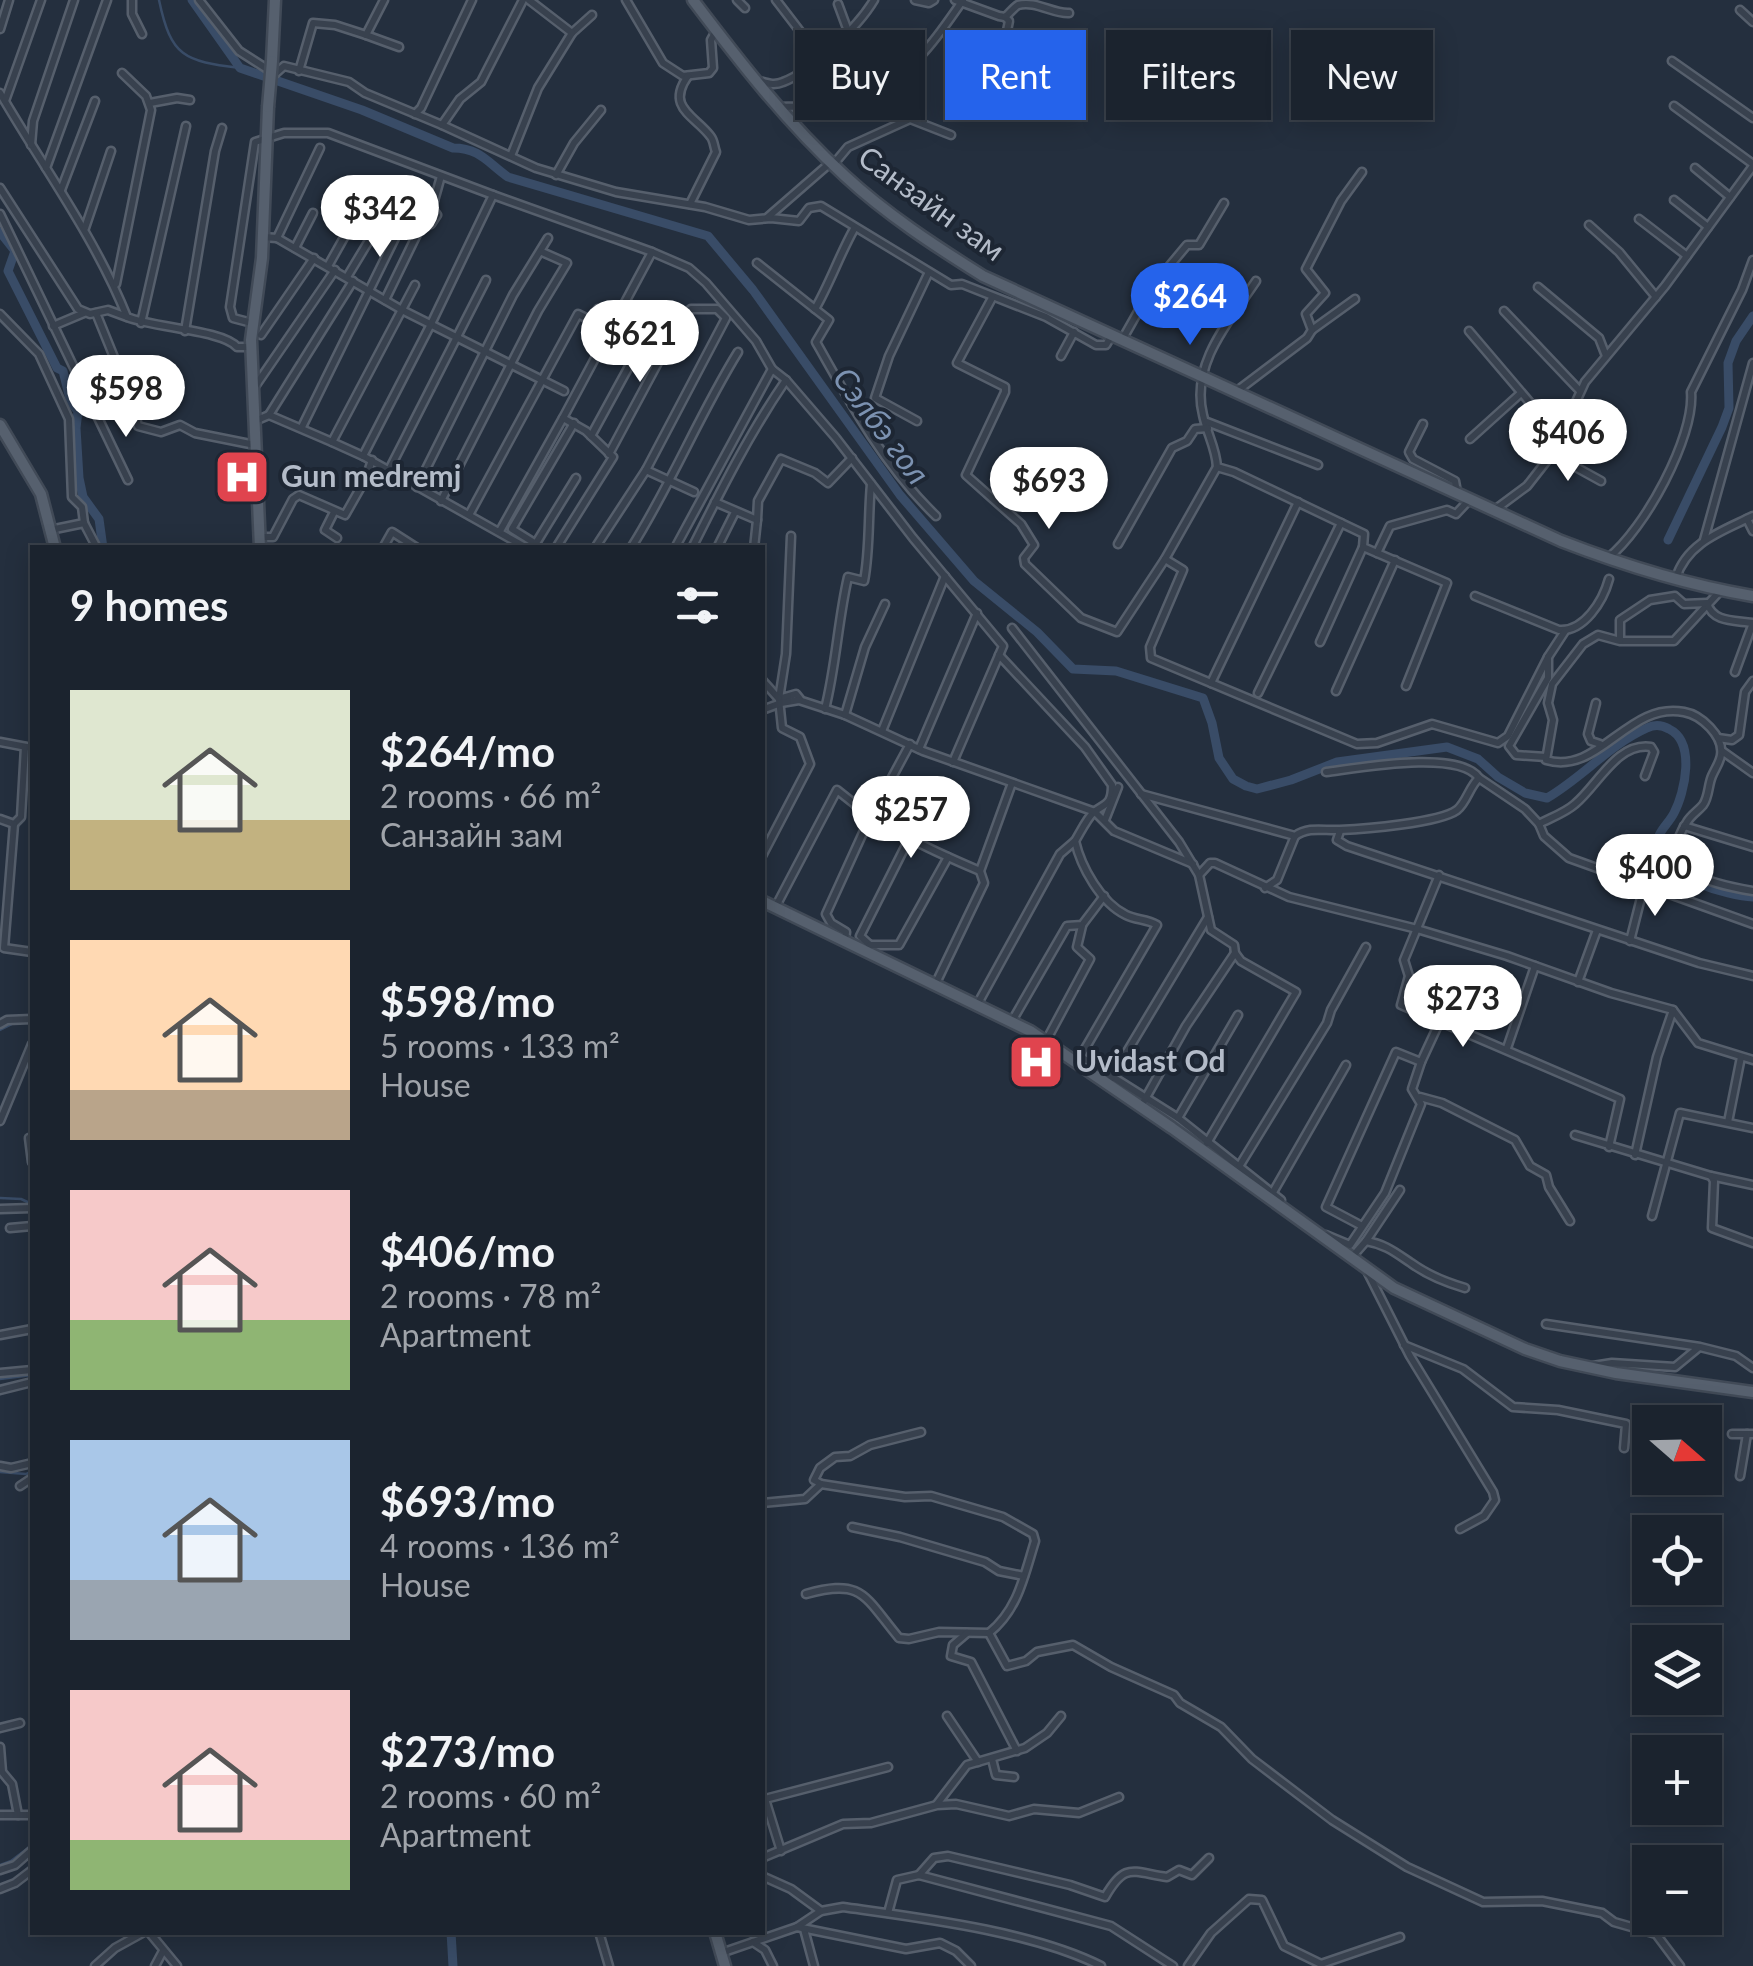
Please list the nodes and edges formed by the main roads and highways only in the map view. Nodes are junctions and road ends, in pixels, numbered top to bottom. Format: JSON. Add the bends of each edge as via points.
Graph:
{"nodes":[{"id":1,"x":275,"y":0,"type":"edge"},
{"id":2,"x":693,"y":0,"type":"edge"},
{"id":3,"x":0,"y":424,"type":"edge"},
{"id":4,"x":260,"y":542,"type":"edge"},
{"id":5,"x":53,"y":545,"type":"edge"},
{"id":6,"x":1753,"y":596,"type":"edge"},
{"id":7,"x":765,"y":903,"type":"edge"},
{"id":8,"x":1753,"y":1392,"type":"edge"},
{"id":9,"x":716,"y":1935,"type":"edge"},
{"id":10,"x":725,"y":1966,"type":"edge"}],
"edges":[{"from":1,"to":4,"type":"main road","bridge":true,"via":[[251,347]]},
{"from":2,"to":6,"type":"main road","name":"Санзайн зам","via":[[753,79],[832,164],[982,276],[1607,559]]},
{"from":3,"to":5,"type":"main road","via":[[41,494]]},
{"from":7,"to":8,"type":"main road","via":[[868,949],[1079,1060],[1394,1288],[1525,1349],[1587,1368]]},
{"from":9,"to":10,"type":"main road"}]}
